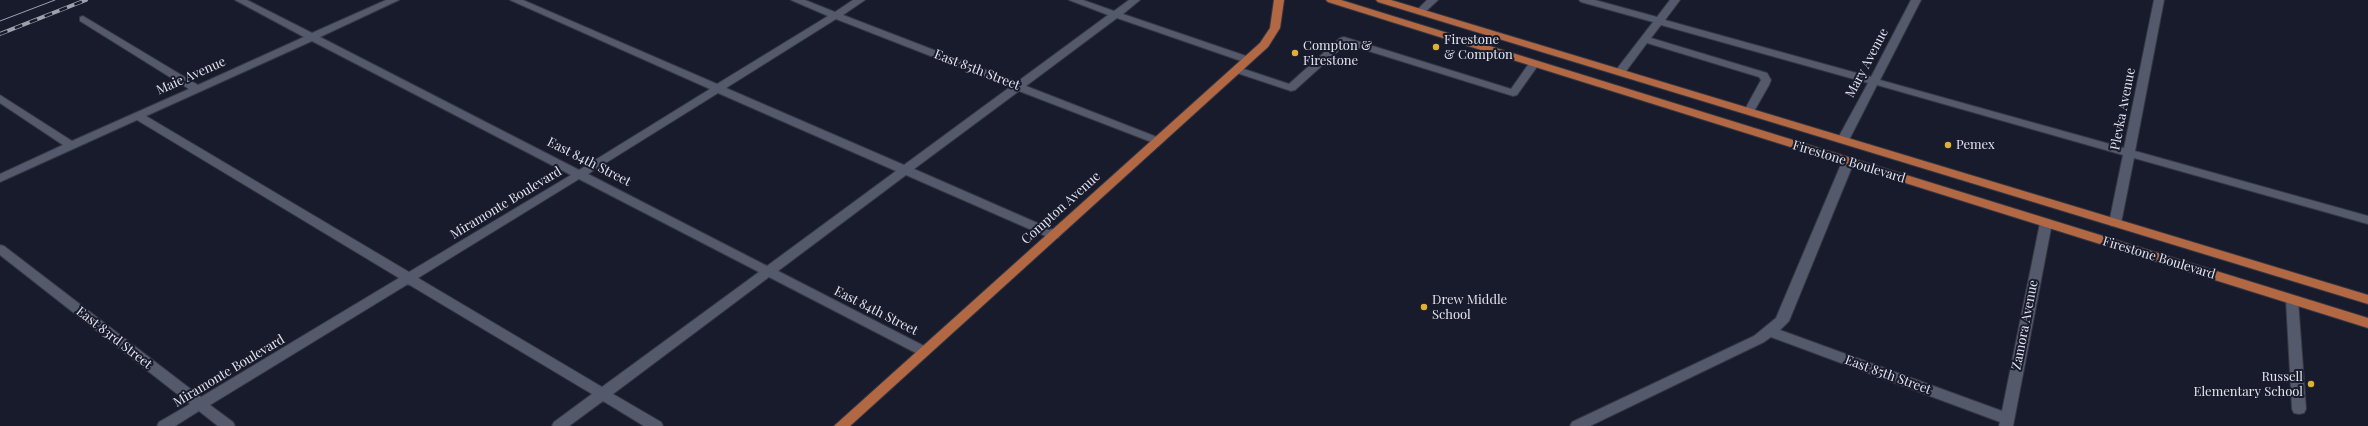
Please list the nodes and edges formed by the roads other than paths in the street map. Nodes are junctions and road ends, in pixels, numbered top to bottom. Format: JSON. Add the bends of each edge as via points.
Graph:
{"nodes":[{"id":1,"x":240,"y":0,"type":"edge"},
{"id":2,"x":394,"y":0,"type":"edge"},
{"id":3,"x":515,"y":0,"type":"edge"},
{"id":4,"x":796,"y":0,"type":"edge"},
{"id":5,"x":860,"y":0,"type":"edge"},
{"id":6,"x":1074,"y":0,"type":"edge"},
{"id":7,"x":1135,"y":0,"type":"edge"},
{"id":8,"x":1279,"y":0,"type":"edge"},
{"id":9,"x":1331,"y":0,"type":"edge"},
{"id":10,"x":1381,"y":0,"type":"edge"},
{"id":11,"x":1433,"y":0,"type":"edge"},
{"id":12,"x":1584,"y":0,"type":"edge"},
{"id":13,"x":1675,"y":0,"type":"edge"},
{"id":14,"x":1916,"y":0,"type":"edge"},
{"id":15,"x":2159,"y":0,"type":"edge"},
{"id":16,"x":1420,"y":12,"type":"junction"},
{"id":17,"x":1115,"y":14,"type":"junction"},
{"id":18,"x":835,"y":15,"type":"junction"},
{"id":19,"x":83,"y":19,"type":"dead end"},
{"id":20,"x":1659,"y":21,"type":"junction"},
{"id":21,"x":314,"y":36,"type":"junction"},
{"id":22,"x":1645,"y":39,"type":"junction"},
{"id":23,"x":1248,"y":60,"type":"junction"},
{"id":24,"x":1534,"y":64,"type":"junction"},
{"id":25,"x":1238,"y":70,"type":"junction"},
{"id":26,"x":1620,"y":72,"type":"junction"},
{"id":27,"x":1873,"y":82,"type":"junction"},
{"id":28,"x":1018,"y":86,"type":"junction"},
{"id":29,"x":719,"y":88,"type":"junction"},
{"id":30,"x":197,"y":89,"type":"junction"},
{"id":31,"x":0,"y":98,"type":"edge"},
{"id":32,"x":1749,"y":111,"type":"junction"},
{"id":33,"x":138,"y":116,"type":"junction"},
{"id":34,"x":1843,"y":140,"type":"junction"},
{"id":35,"x":1158,"y":141,"type":"junction"},
{"id":36,"x":71,"y":146,"type":"junction"},
{"id":37,"x":2128,"y":153,"type":"junction"},
{"id":38,"x":1848,"y":162,"type":"junction"},
{"id":39,"x":906,"y":170,"type":"junction"},
{"id":40,"x":580,"y":174,"type":"junction"},
{"id":41,"x":0,"y":178,"type":"edge"},
{"id":42,"x":2368,"y":220,"type":"edge"},
{"id":43,"x":2046,"y":223,"type":"junction"},
{"id":44,"x":2115,"y":223,"type":"junction"},
{"id":45,"x":1054,"y":235,"type":"junction"},
{"id":46,"x":0,"y":249,"type":"edge"},
{"id":47,"x":769,"y":271,"type":"junction"},
{"id":48,"x":407,"y":279,"type":"junction"},
{"id":49,"x":2292,"y":300,"type":"junction"},
{"id":50,"x":2368,"y":300,"type":"edge"},
{"id":51,"x":2368,"y":323,"type":"edge"},
{"id":52,"x":1769,"y":331,"type":"junction"},
{"id":53,"x":923,"y":351,"type":"junction"},
{"id":54,"x":602,"y":394,"type":"junction"},
{"id":55,"x":200,"y":404,"type":"junction"},
{"id":56,"x":2299,"y":409,"type":"dead end"},
{"id":57,"x":2006,"y":423,"type":"edge"},
{"id":58,"x":164,"y":426,"type":"edge"},
{"id":59,"x":228,"y":426,"type":"edge"},
{"id":60,"x":559,"y":426,"type":"edge"},
{"id":61,"x":656,"y":426,"type":"edge"},
{"id":62,"x":841,"y":426,"type":"edge"},
{"id":63,"x":1577,"y":426,"type":"edge"}],
"edges":[{"from":1,"to":21,"type":"street","name":"East 84th Street"},
{"from":2,"to":21,"type":"street","name":"Maie Avenue"},
{"from":3,"to":29,"type":"street"},
{"from":4,"to":18,"type":"street","name":"East 85th Street"},
{"from":5,"to":18,"type":"street","name":"Miramonte Boulevard"},
{"from":6,"to":17,"type":"street"},
{"from":7,"to":17,"type":"street"},
{"from":8,"to":23,"type":"main road","name":"Compton Avenue","via":[[1275,28],[1264,45]]},
{"from":9,"to":24,"type":"main road","name":"Firestone Boulevard"},
{"from":10,"to":16,"type":"main road","name":"Firestone Boulevard"},
{"from":11,"to":16,"type":"street"},
{"from":12,"to":20,"type":"street"},
{"from":13,"to":20,"type":"street"},
{"from":14,"to":27,"type":"street","name":"Mary Avenue"},
{"from":15,"to":37,"type":"street","name":"Plevka Avenue"},
{"from":16,"to":26,"type":"main road","name":"Firestone Boulevard"},
{"from":17,"to":23,"type":"street"},
{"from":17,"to":28,"type":"street"},
{"from":18,"to":28,"type":"street","name":"East 85th Street"},
{"from":18,"to":29,"type":"street","name":"Miramonte Boulevard"},
{"from":19,"to":30,"type":"street"},
{"from":20,"to":22,"type":"street"},
{"from":20,"to":27,"type":"street"},
{"from":21,"to":30,"type":"street","name":"Maie Avenue"},
{"from":21,"to":40,"type":"street","name":"East 84th Street"},
{"from":22,"to":26,"type":"street"},
{"from":22,"to":32,"type":"street","via":[[1763,75],[1766,80]]},
{"from":23,"to":25,"type":"main road","name":"Compton Avenue"},
{"from":24,"to":25,"type":"street","via":[[1513,93],[1344,40],[1291,88]]},
{"from":24,"to":38,"type":"main road","name":"Firestone Boulevard"},
{"from":25,"to":35,"type":"main road","name":"Compton Avenue"},
{"from":26,"to":32,"type":"main road","name":"Firestone Boulevard"},
{"from":27,"to":34,"type":"street","name":"Mary Avenue"},
{"from":27,"to":37,"type":"street"},
{"from":28,"to":35,"type":"street","name":"East 85th Street"},
{"from":28,"to":39,"type":"street"},
{"from":29,"to":39,"type":"street"},
{"from":29,"to":40,"type":"street","name":"Miramonte Boulevard"},
{"from":30,"to":33,"type":"street","name":"Maie Avenue"},
{"from":31,"to":36,"type":"street"},
{"from":32,"to":34,"type":"main road","name":"Firestone Boulevard"},
{"from":33,"to":36,"type":"street","name":"Maie Avenue"},
{"from":33,"to":48,"type":"street"},
{"from":34,"to":44,"type":"main road","name":"Firestone Boulevard"},
{"from":35,"to":45,"type":"main road","name":"Compton Avenue"},
{"from":36,"to":41,"type":"street","name":"Maie Avenue"},
{"from":37,"to":42,"type":"street"},
{"from":37,"to":44,"type":"street","name":"Plevka Avenue"},
{"from":38,"to":43,"type":"main road","name":"Firestone Boulevard"},
{"from":38,"to":52,"type":"street","via":[[1782,321]]},
{"from":39,"to":45,"type":"street"},
{"from":39,"to":47,"type":"street"},
{"from":40,"to":47,"type":"street","name":"East 84th Street"},
{"from":40,"to":48,"type":"street","name":"Miramonte Boulevard"},
{"from":43,"to":49,"type":"main road","name":"Firestone Boulevard"},
{"from":43,"to":57,"type":"street","name":"Zamora Avenue"},
{"from":44,"to":50,"type":"main road","name":"Firestone Boulevard"},
{"from":45,"to":53,"type":"main road","name":"Compton Avenue"},
{"from":46,"to":55,"type":"street","name":"East 83rd Street"},
{"from":47,"to":53,"type":"street","name":"East 84th Street"},
{"from":47,"to":54,"type":"street"},
{"from":48,"to":54,"type":"street"},
{"from":48,"to":55,"type":"street","name":"Miramonte Boulevard"},
{"from":49,"to":51,"type":"main road","name":"Firestone Boulevard"},
{"from":49,"to":56,"type":"street"},
{"from":52,"to":57,"type":"street","name":"East 85th Street"},
{"from":52,"to":63,"type":"street","via":[[1759,339]]},
{"from":53,"to":62,"type":"main road","name":"Compton Avenue"},
{"from":54,"to":60,"type":"street"},
{"from":54,"to":61,"type":"street"},
{"from":55,"to":58,"type":"street","name":"Miramonte Boulevard"},
{"from":55,"to":59,"type":"street","name":"East 83rd Street"}]}
